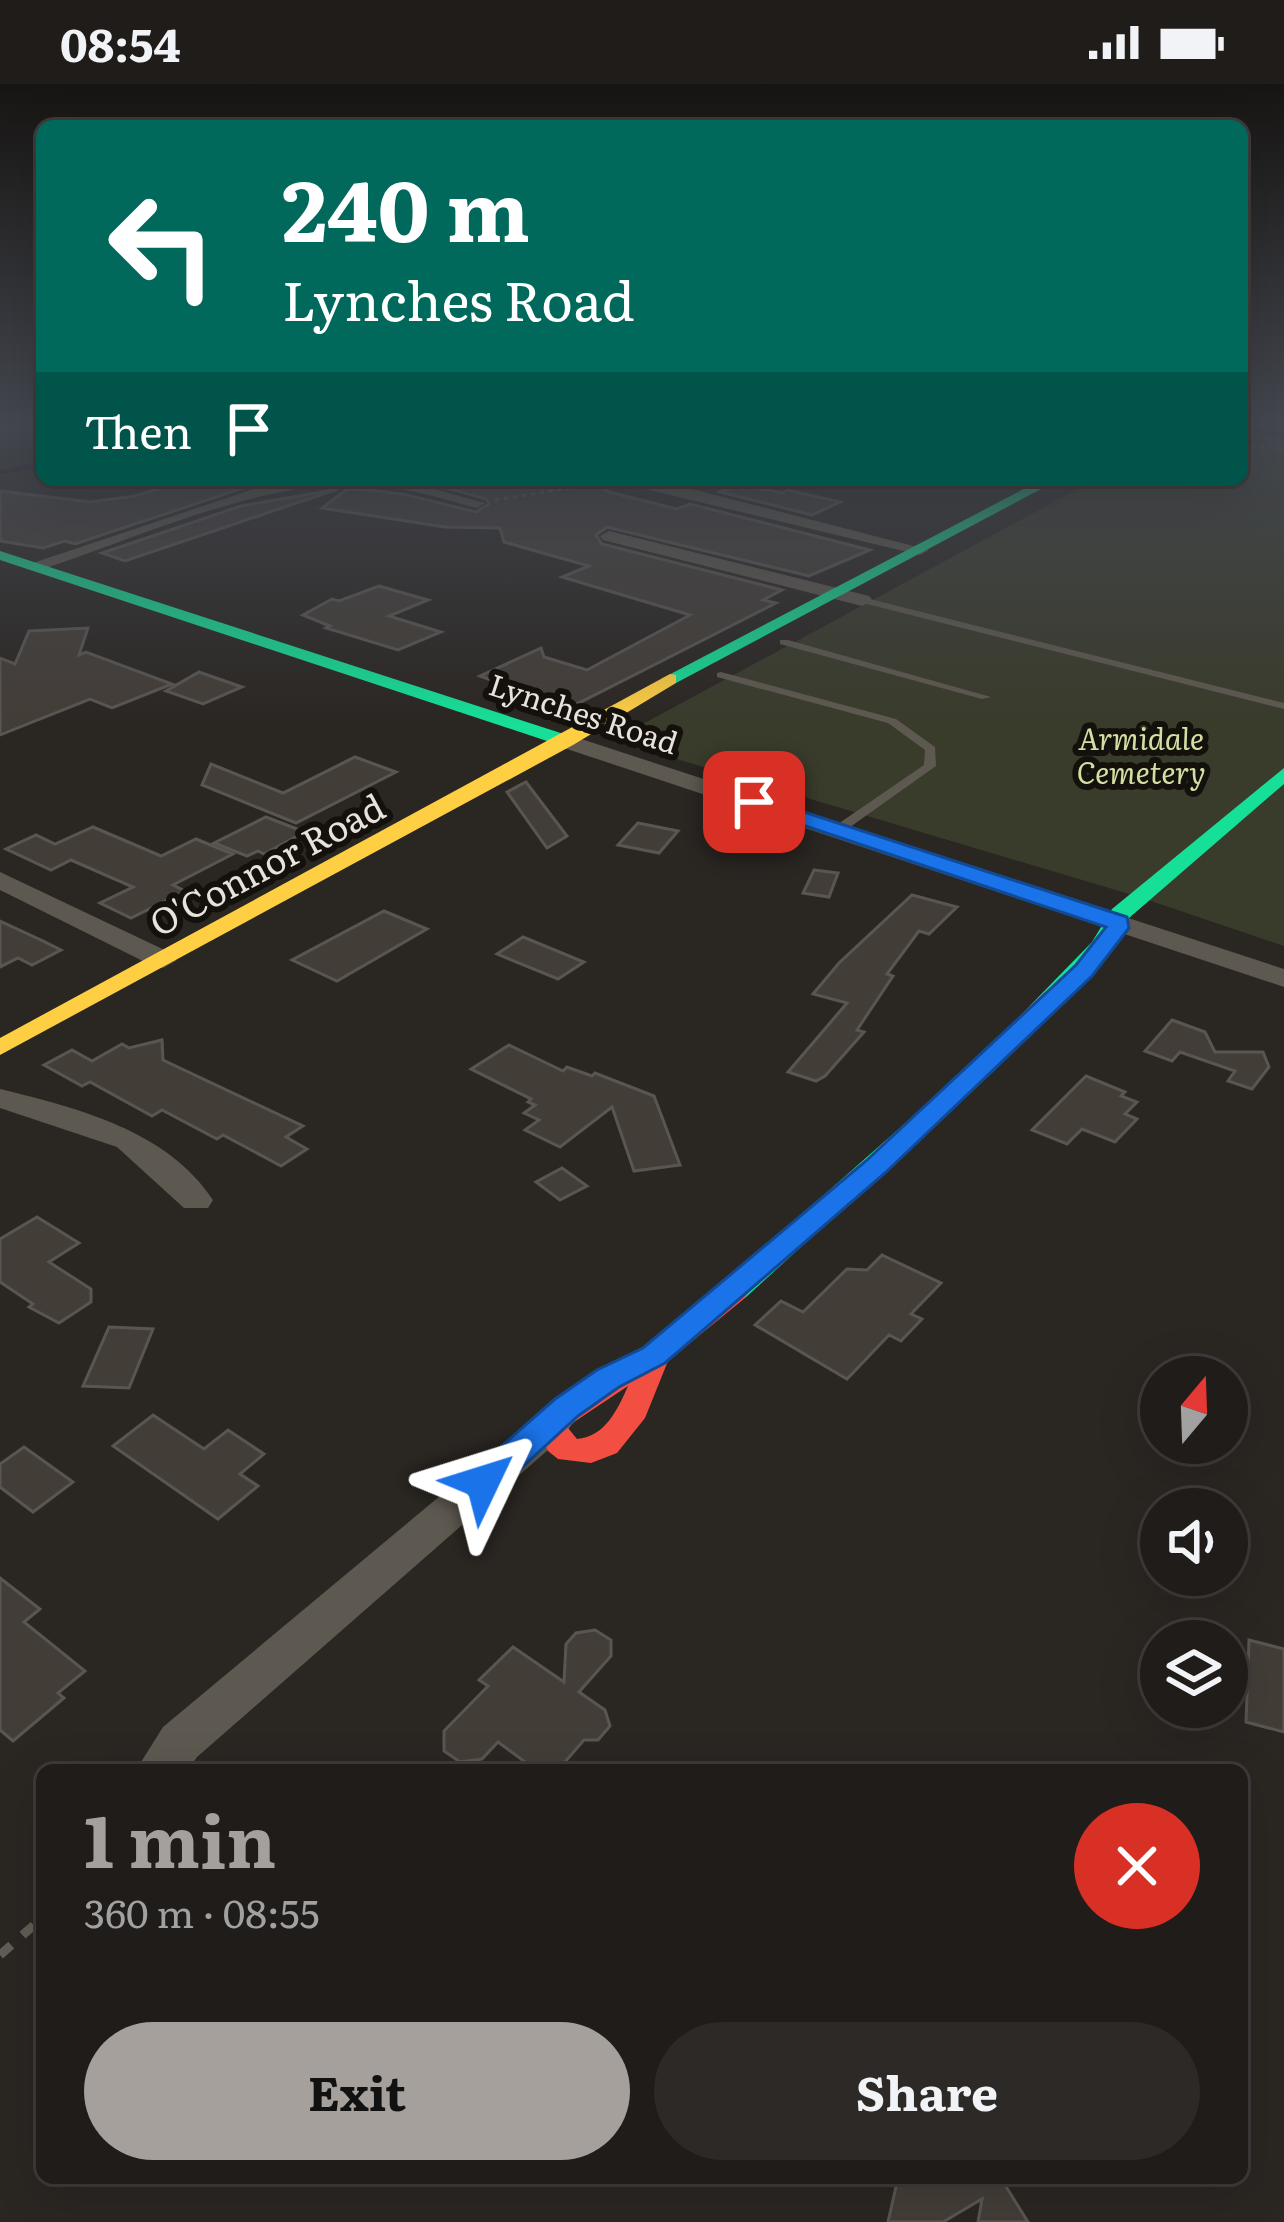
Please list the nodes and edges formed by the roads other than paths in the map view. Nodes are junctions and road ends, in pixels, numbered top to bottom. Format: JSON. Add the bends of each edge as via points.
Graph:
{"nodes":[{"id":1,"x":156,"y":526,"type":"edge"},
{"id":2,"x":821,"y":526,"type":"edge"},
{"id":3,"x":965,"y":526,"type":"edge"},
{"id":4,"x":991,"y":526,"type":"edge"},
{"id":5,"x":609,"y":536,"type":"dead end"},
{"id":6,"x":920,"y":550,"type":"junction"},
{"id":7,"x":0,"y":555,"type":"edge"},
{"id":8,"x":33,"y":566,"type":"junction"},
{"id":9,"x":850,"y":597,"type":"junction"},
{"id":10,"x":784,"y":642,"type":"junction"},
{"id":11,"x":722,"y":675,"type":"junction"},
{"id":12,"x":986,"y":697,"type":"dead end"},
{"id":13,"x":1284,"y":706,"type":"edge"},
{"id":14,"x":566,"y":741,"type":"junction"},
{"id":15,"x":1284,"y":774,"type":"edge"},
{"id":16,"x":839,"y":830,"type":"junction"},
{"id":17,"x":0,"y":880,"type":"edge"},
{"id":18,"x":1119,"y":921,"type":"junction"},
{"id":19,"x":163,"y":960,"type":"junction"},
{"id":20,"x":1284,"y":978,"type":"edge"},
{"id":21,"x":0,"y":1048,"type":"edge"},
{"id":22,"x":0,"y":1098,"type":"edge"},
{"id":23,"x":196,"y":1201,"type":"dead end"},
{"id":24,"x":654,"y":1355,"type":"junction"},
{"id":25,"x":550,"y":1425,"type":"junction"},
{"id":26,"x":164,"y":1764,"type":"edge"}],
"edges":[{"from":1,"to":8,"type":"street"},
{"from":2,"to":6,"type":"street"},
{"from":3,"to":6,"type":"street","name":"O'Connor Road"},
{"from":4,"to":9,"type":"street","name":"O'Connor Road"},
{"from":5,"to":9,"type":"street"},
{"from":6,"to":9,"type":"street","name":"O'Connor Road"},
{"from":7,"to":8,"type":"street","name":"Lynches Road"},
{"from":8,"to":14,"type":"street","name":"Lynches Road"},
{"from":9,"to":10,"type":"street","name":"O'Connor Road"},
{"from":9,"to":13,"type":"lane"},
{"from":9,"to":14,"type":"street","name":"O'Connor Road","via":[[615,708]]},
{"from":10,"to":11,"type":"street","name":"O'Connor Road"},
{"from":10,"to":12,"type":"lane"},
{"from":11,"to":14,"type":"street","name":"O'Connor Road"},
{"from":11,"to":16,"type":"lane","via":[[892,721],[931,748],[930,766]]},
{"from":14,"to":16,"type":"street","name":"Lynches Road"},
{"from":14,"to":19,"type":"street","name":"O'Connor Road"},
{"from":15,"to":18,"type":"street"},
{"from":16,"to":18,"type":"street","name":"Lynches Road"},
{"from":17,"to":19,"type":"street"},
{"from":18,"to":20,"type":"street","name":"Lynches Road"},
{"from":18,"to":24,"type":"street","via":[[1084,970],[893,1151]]},
{"from":19,"to":21,"type":"street","name":"O'Connor Road"},
{"from":22,"to":23,"type":"street","via":[[129,1140]]},
{"from":24,"to":25,"type":"street","via":[[608,1378]]},
{"from":24,"to":25,"type":"street","via":[[646,1387],[599,1449],[567,1450]]},
{"from":25,"to":26,"type":"street","via":[[180,1742]]}]}
